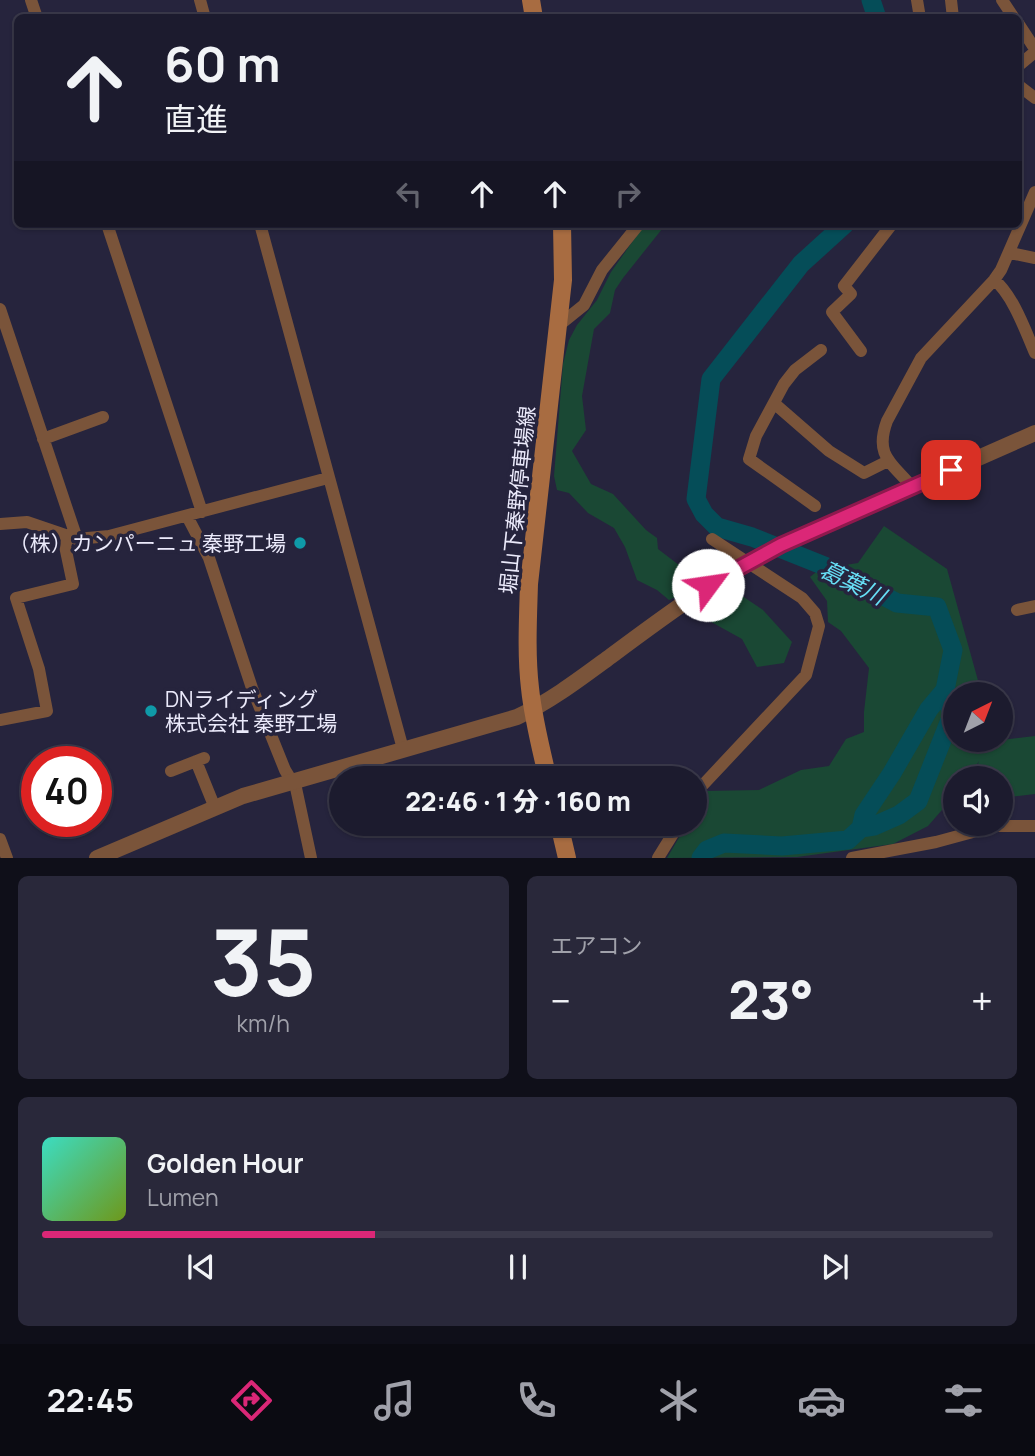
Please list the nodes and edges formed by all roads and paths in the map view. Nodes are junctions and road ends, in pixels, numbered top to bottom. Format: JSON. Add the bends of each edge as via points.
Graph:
{"nodes":[{"id":1,"x":1022,"y":30,"type":"edge"},
{"id":2,"x":1035,"y":51,"type":"edge"},
{"id":3,"x":1035,"y":191,"type":"edge"},
{"id":4,"x":1022,"y":213,"type":"edge"},
{"id":5,"x":108,"y":228,"type":"edge"},
{"id":6,"x":261,"y":228,"type":"edge"},
{"id":7,"x":562,"y":228,"type":"edge"},
{"id":8,"x":636,"y":228,"type":"edge"},
{"id":9,"x":889,"y":228,"type":"edge"},
{"id":10,"x":1017,"y":228,"type":"edge"},
{"id":11,"x":1010,"y":253,"type":"junction"},
{"id":12,"x":1035,"y":258,"type":"edge"},
{"id":13,"x":994,"y":280,"type":"junction"},
{"id":14,"x":0,"y":309,"type":"edge"},
{"id":15,"x":558,"y":326,"type":"junction"},
{"id":16,"x":821,"y":350,"type":"dead end"},
{"id":17,"x":861,"y":351,"type":"dead end"},
{"id":18,"x":1035,"y":353,"type":"edge"},
{"id":19,"x":775,"y":404,"type":"junction"},
{"id":20,"x":103,"y":417,"type":"dead end"},
{"id":21,"x":1035,"y":433,"type":"edge"},
{"id":22,"x":43,"y":439,"type":"junction"},
{"id":23,"x":888,"y":461,"type":"junction"},
{"id":24,"x":328,"y":478,"type":"junction"},
{"id":25,"x":912,"y":487,"type":"junction"},
{"id":26,"x":815,"y":506,"type":"dead end"},
{"id":27,"x":202,"y":512,"type":"junction"},
{"id":28,"x":187,"y":516,"type":"junction"},
{"id":29,"x":0,"y":524,"type":"edge"},
{"id":30,"x":73,"y":538,"type":"junction"},
{"id":31,"x":712,"y":539,"type":"dead end"},
{"id":32,"x":1035,"y":606,"type":"edge"},
{"id":33,"x":1017,"y":610,"type":"dead end"},
{"id":34,"x":534,"y":709,"type":"junction"},
{"id":35,"x":0,"y":720,"type":"edge"},
{"id":36,"x":403,"y":748,"type":"junction"},
{"id":37,"x":545,"y":766,"type":"edge"},
{"id":38,"x":171,"y":771,"type":"dead end"},
{"id":39,"x":290,"y":781,"type":"junction"},
{"id":40,"x":707,"y":782,"type":"edge"},
{"id":41,"x":215,"y":808,"type":"junction"},
{"id":42,"x":1035,"y":826,"type":"edge"},
{"id":43,"x":562,"y":836,"type":"edge"},
{"id":44,"x":672,"y":836,"type":"edge"},
{"id":45,"x":0,"y":839,"type":"edge"},
{"id":46,"x":7,"y":858,"type":"edge"},
{"id":47,"x":97,"y":858,"type":"edge"},
{"id":48,"x":312,"y":858,"type":"edge"},
{"id":49,"x":567,"y":858,"type":"edge"},
{"id":50,"x":658,"y":858,"type":"edge"},
{"id":51,"x":852,"y":858,"type":"edge"}],
"edges":[{"from":1,"to":2,"type":"street"},
{"from":3,"to":4,"type":"street"},
{"from":5,"to":27,"type":"street"},
{"from":6,"to":24,"type":"street"},
{"from":7,"to":15,"type":"main road","name":"堀山下秦野停車場線"},
{"from":8,"to":15,"type":"street","via":[[602,270],[584,304]]},
{"from":9,"to":17,"type":"street","via":[[844,286],[851,294],[832,312]]},
{"from":10,"to":11,"type":"street"},
{"from":11,"to":12,"type":"street"},
{"from":11,"to":13,"type":"street"},
{"from":13,"to":18,"type":"street"},
{"from":13,"to":23,"type":"street","via":[[921,358],[904,387],[883,431]]},
{"from":14,"to":22,"type":"street"},
{"from":15,"to":34,"type":"main road","name":"堀山下秦野停車場線","via":[[529,584],[527,623]]},
{"from":16,"to":19,"type":"street","via":[[795,370]]},
{"from":19,"to":23,"type":"street","via":[[829,451],[864,473]]},
{"from":19,"to":26,"type":"street","via":[[756,436],[749,459]]},
{"from":20,"to":22,"type":"street"},
{"from":21,"to":25,"type":"street"},
{"from":22,"to":30,"type":"street"},
{"from":23,"to":25,"type":"street"},
{"from":24,"to":27,"type":"street"},
{"from":24,"to":36,"type":"street"},
{"from":25,"to":34,"type":"street","via":[[799,537],[708,585]]},
{"from":27,"to":28,"type":"street"},
{"from":28,"to":30,"type":"street","via":[[109,536]]},
{"from":28,"to":39,"type":"street","via":[[209,558],[252,688]]},
{"from":29,"to":30,"type":"street","via":[[27,522]]},
{"from":30,"to":35,"type":"street","via":[[65,546],[73,584],[16,598],[39,668],[47,711]]},
{"from":31,"to":40,"type":"street","via":[[802,598],[816,612],[819,626],[806,675]]},
{"from":32,"to":33,"type":"street"},
{"from":34,"to":36,"type":"street"},
{"from":34,"to":37,"type":"main road","name":"堀山下秦野停車場線"},
{"from":36,"to":39,"type":"street"},
{"from":38,"to":41,"type":"street","via":[[200,760]]},
{"from":39,"to":41,"type":"street"},
{"from":39,"to":48,"type":"street"},
{"from":41,"to":47,"type":"street"},
{"from":42,"to":51,"type":"street","via":[[995,825]]},
{"from":43,"to":49,"type":"main road"},
{"from":44,"to":50,"type":"street"},
{"from":45,"to":46,"type":"street"}]}
